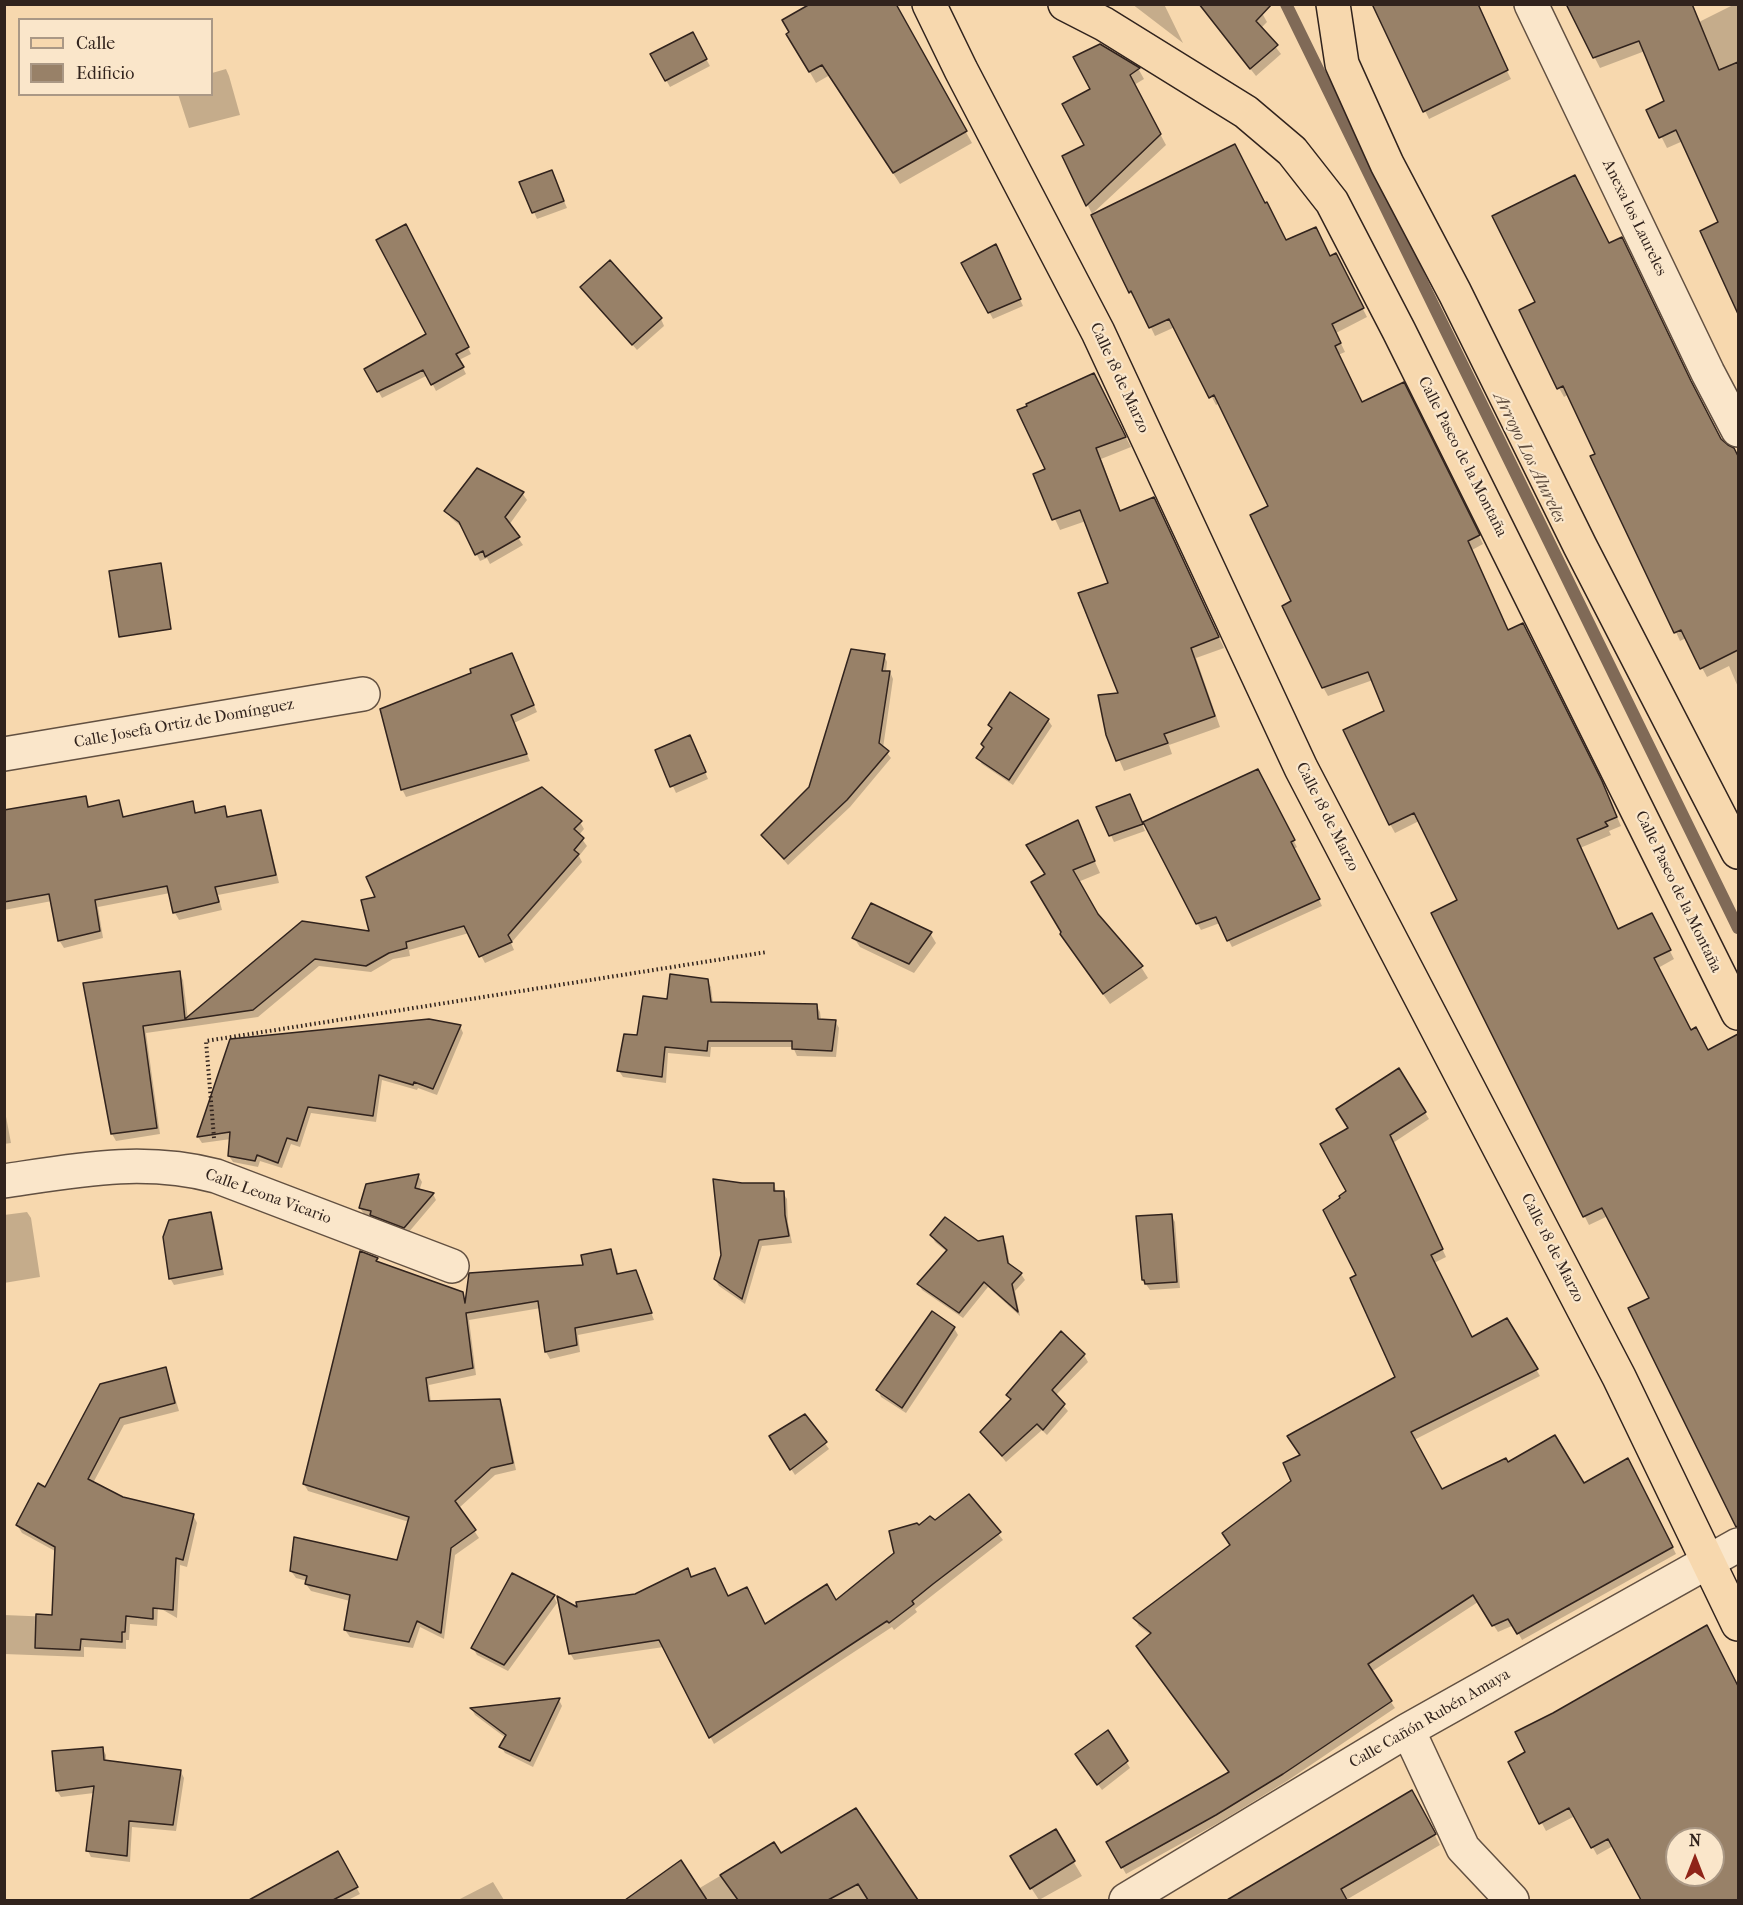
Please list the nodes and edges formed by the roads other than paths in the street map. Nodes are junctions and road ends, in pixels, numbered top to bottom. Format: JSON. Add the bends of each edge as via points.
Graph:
{"nodes":[{"id":1,"x":929,"y":4,"type":"edge"},
{"id":2,"x":1065,"y":4,"type":"edge"},
{"id":3,"x":1333,"y":4,"type":"edge"},
{"id":4,"x":1531,"y":4,"type":"edge"},
{"id":5,"x":1738,"y":430,"type":"edge"},
{"id":6,"x":363,"y":694,"type":"dead end"},
{"id":7,"x":4,"y":754,"type":"edge"},
{"id":8,"x":1738,"y":852,"type":"edge"},
{"id":9,"x":1738,"y":1013,"type":"edge"},
{"id":10,"x":4,"y":1181,"type":"edge"},
{"id":11,"x":452,"y":1266,"type":"dead end"},
{"id":12,"x":1738,"y":1545,"type":"edge"},
{"id":13,"x":1708,"y":1561,"type":"junction"},
{"id":14,"x":1738,"y":1624,"type":"edge"},
{"id":15,"x":1408,"y":1730,"type":"junction"},
{"id":16,"x":1126,"y":1900,"type":"edge"},
{"id":17,"x":1512,"y":1900,"type":"edge"}],
"edges":[{"from":1,"to":13,"type":"main road","name":"Calle 18 de Marzo","via":[[1098,332],[1301,768],[1619,1377]]},
{"from":2,"to":9,"type":"main road","name":"Calle Paseo de la Montaña","via":[[1246,112],[1292,151],[1332,202]]},
{"from":3,"to":8,"type":"main road","via":[[1342,64],[1387,164]]},
{"from":4,"to":5,"type":"street","name":"Anexa los Laureles"},
{"from":6,"to":7,"type":"street","name":"Calle Josefa Ortiz de Domínguez"},
{"from":10,"to":11,"type":"street","name":"Calle Leona Vicario","via":[[102,1167],[192,1170]]},
{"from":12,"to":13,"type":"street","name":"Calle Cañón Rubén Amaya"},
{"from":13,"to":14,"type":"main road","name":"Calle 18 de Marzo"},
{"from":13,"to":15,"type":"street","name":"Calle Cañón Rubén Amaya"},
{"from":15,"to":16,"type":"street","name":"Calle Cañón Rubén Amaya"},
{"from":15,"to":17,"type":"street","via":[[1463,1848]]}]}
